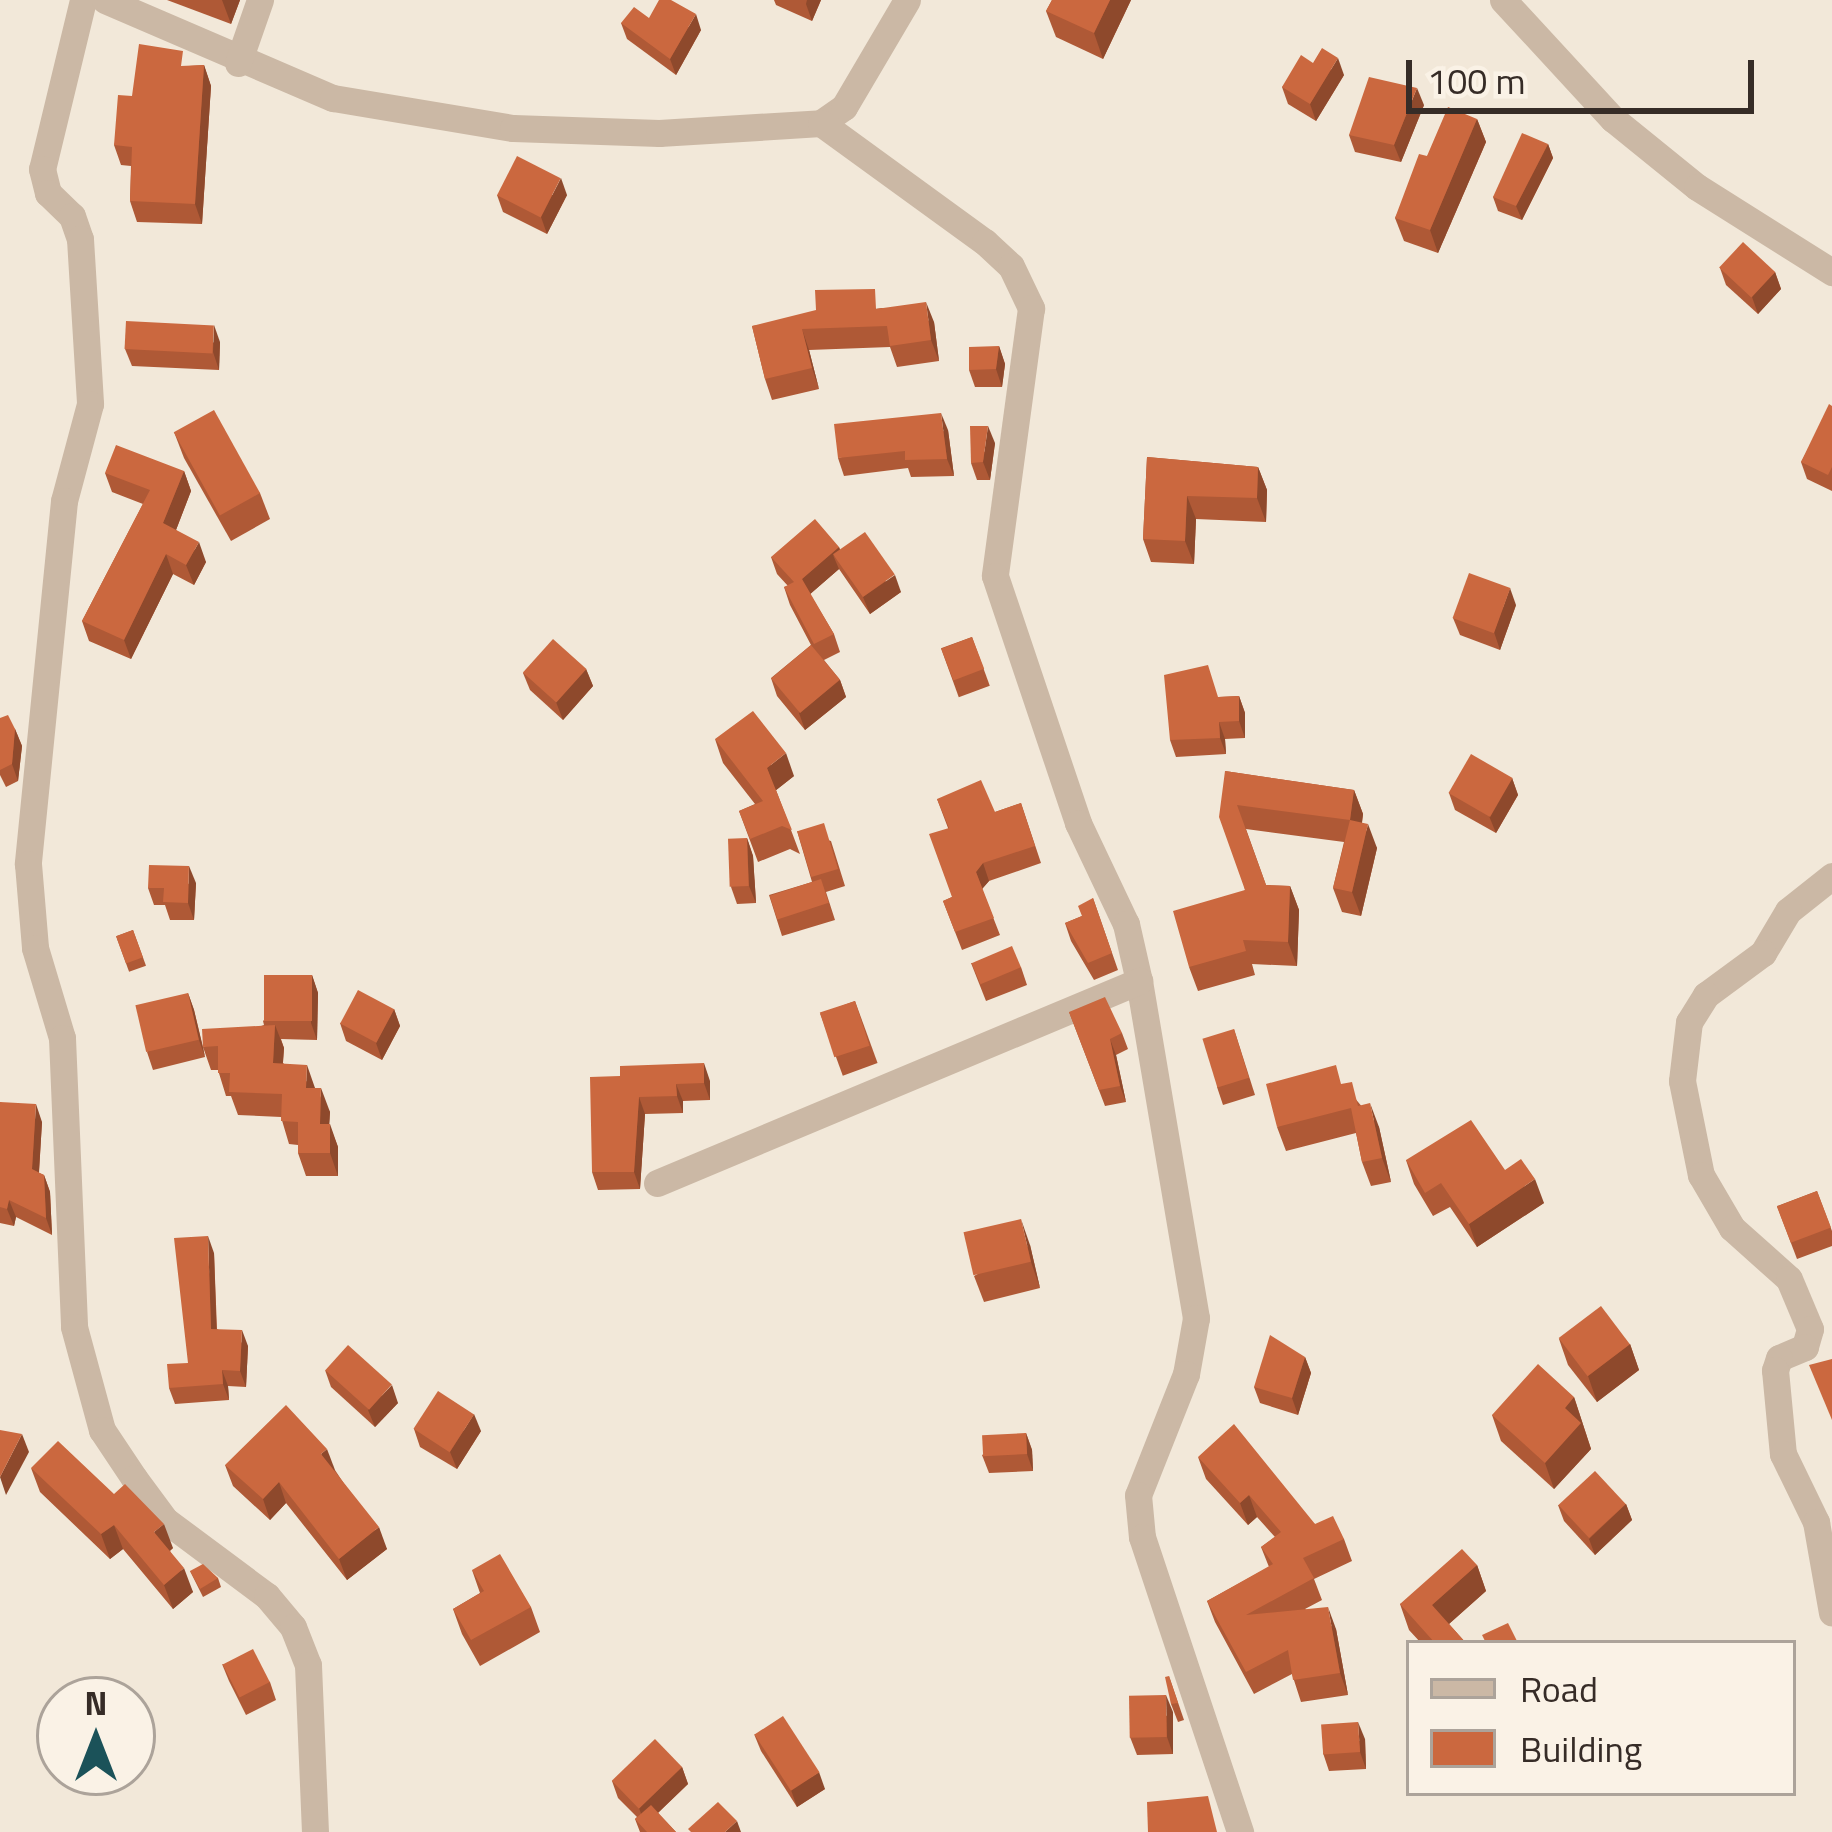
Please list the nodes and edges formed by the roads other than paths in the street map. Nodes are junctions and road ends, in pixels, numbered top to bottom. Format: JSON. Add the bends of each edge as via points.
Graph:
{"nodes":[{"id":1,"x":83,"y":0,"type":"edge"},
{"id":2,"x":105,"y":0,"type":"edge"},
{"id":3,"x":260,"y":0,"type":"edge"},
{"id":4,"x":907,"y":0,"type":"edge"},
{"id":5,"x":1503,"y":0,"type":"edge"},
{"id":6,"x":238,"y":63,"type":"junction"},
{"id":7,"x":821,"y":124,"type":"junction"},
{"id":8,"x":1832,"y":272,"type":"edge"},
{"id":9,"x":1832,"y":876,"type":"edge"},
{"id":10,"x":1138,"y":981,"type":"junction"},
{"id":11,"x":657,"y":1183,"type":"dead end"},
{"id":12,"x":1832,"y":1613,"type":"edge"},
{"id":13,"x":315,"y":1832,"type":"edge"},
{"id":14,"x":1240,"y":1832,"type":"edge"}],
"edges":[{"from":1,"to":13,"type":"street","via":[[42,169],[48,193],[72,216],[80,238],[90,404],[64,501],[28,864],[34,948],[62,1038],[74,1327],[102,1430],[134,1478],[165,1520],[267,1595],[293,1627],[308,1665]]},
{"from":2,"to":6,"type":"street"},
{"from":3,"to":6,"type":"street"},
{"from":4,"to":7,"type":"street","via":[[844,106]]},
{"from":5,"to":8,"type":"street","via":[[1613,119],[1697,187]]},
{"from":6,"to":7,"type":"street","via":[[334,98],[513,128],[783,131]]},
{"from":7,"to":10,"type":"street","via":[[985,242],[1011,266],[1031,308],[994,575],[1078,823],[1126,924]]},
{"from":9,"to":12,"type":"street","via":[[1788,911],[1763,953],[1706,995],[1689,1022],[1682,1081],[1702,1175],[1732,1228],[1789,1279],[1810,1328],[1805,1347],[1779,1358],[1775,1370],[1783,1454],[1816,1522]]},
{"from":10,"to":11,"type":"street"},
{"from":10,"to":14,"type":"street","via":[[1196,1318],[1186,1374],[1138,1496],[1142,1538]]}]}
